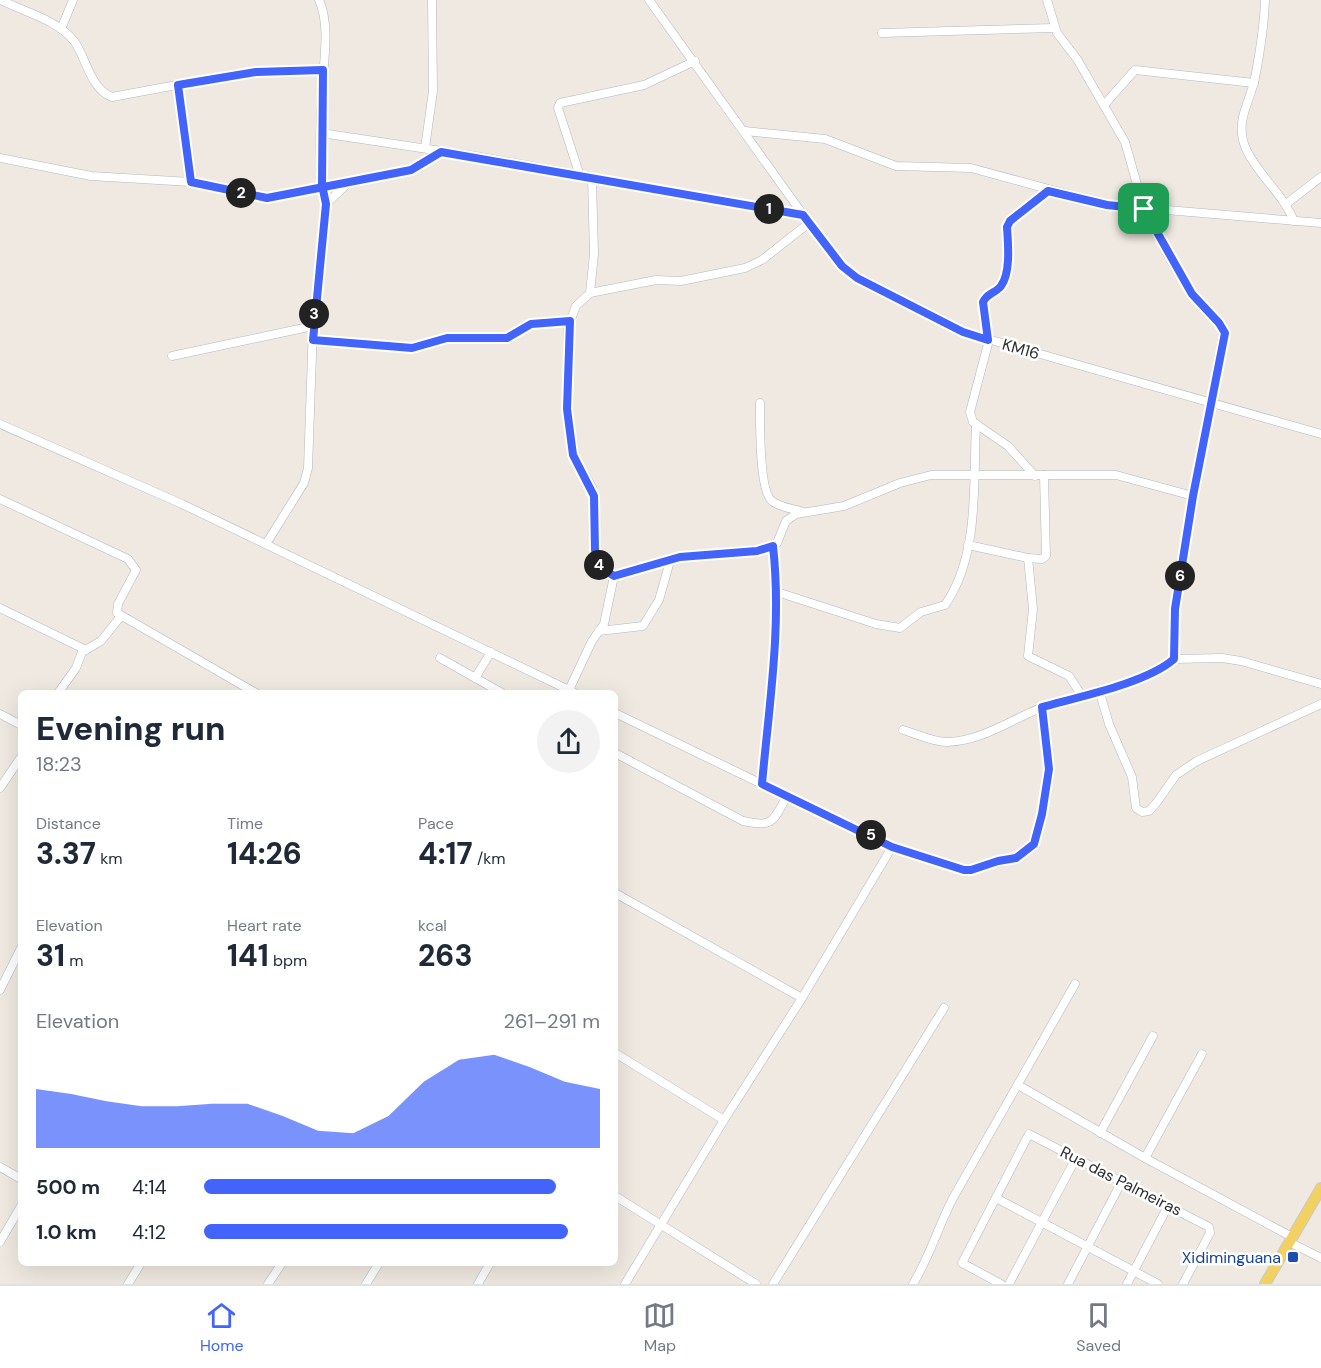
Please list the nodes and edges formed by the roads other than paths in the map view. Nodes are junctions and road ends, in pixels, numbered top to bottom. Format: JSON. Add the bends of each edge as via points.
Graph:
{"nodes":[{"id":1,"x":1,"y":0,"type":"edge"},
{"id":2,"x":73,"y":0,"type":"edge"},
{"id":3,"x":319,"y":0,"type":"edge"},
{"id":4,"x":432,"y":0,"type":"edge"},
{"id":5,"x":649,"y":0,"type":"edge"},
{"id":6,"x":1047,"y":0,"type":"edge"},
{"id":7,"x":1265,"y":0,"type":"edge"},
{"id":8,"x":1054,"y":28,"type":"junction"},
{"id":9,"x":61,"y":30,"type":"junction"},
{"id":10,"x":882,"y":33,"type":"dead end"},
{"id":11,"x":695,"y":61,"type":"junction"},
{"id":12,"x":323,"y":70,"type":"junction"},
{"id":13,"x":1254,"y":83,"type":"junction"},
{"id":14,"x":178,"y":85,"type":"junction"},
{"id":15,"x":1104,"y":105,"type":"junction"},
{"id":16,"x":745,"y":131,"type":"junction"},
{"id":17,"x":321,"y":133,"type":"junction"},
{"id":18,"x":425,"y":148,"type":"junction"},
{"id":19,"x":441,"y":152,"type":"junction"},
{"id":20,"x":0,"y":158,"type":"edge"},
{"id":21,"x":580,"y":176,"type":"junction"},
{"id":22,"x":1321,"y":177,"type":"edge"},
{"id":23,"x":592,"y":178,"type":"junction"},
{"id":24,"x":191,"y":182,"type":"junction"},
{"id":25,"x":347,"y":183,"type":"junction"},
{"id":26,"x":322,"y":185,"type":"junction"},
{"id":27,"x":1048,"y":191,"type":"junction"},
{"id":28,"x":326,"y":204,"type":"junction"},
{"id":29,"x":1286,"y":204,"type":"junction"},
{"id":30,"x":1144,"y":209,"type":"junction"},
{"id":31,"x":803,"y":215,"type":"junction"},
{"id":32,"x":1294,"y":221,"type":"junction"},
{"id":33,"x":1321,"y":222,"type":"edge"},
{"id":34,"x":809,"y":223,"type":"junction"},
{"id":35,"x":590,"y":293,"type":"junction"},
{"id":36,"x":570,"y":321,"type":"junction"},
{"id":37,"x":313,"y":326,"type":"junction"},
{"id":38,"x":313,"y":340,"type":"junction"},
{"id":39,"x":988,"y":340,"type":"junction"},
{"id":40,"x":172,"y":357,"type":"dead end"},
{"id":41,"x":760,"y":403,"type":"dead end"},
{"id":42,"x":1212,"y":403,"type":"junction"},
{"id":43,"x":0,"y":424,"type":"edge"},
{"id":44,"x":976,"y":424,"type":"junction"},
{"id":45,"x":1321,"y":434,"type":"edge"},
{"id":46,"x":973,"y":473,"type":"junction"},
{"id":47,"x":1040,"y":475,"type":"junction"},
{"id":48,"x":1193,"y":496,"type":"junction"},
{"id":49,"x":0,"y":499,"type":"edge"},
{"id":50,"x":805,"y":513,"type":"junction"},
{"id":51,"x":266,"y":544,"type":"junction"},
{"id":52,"x":968,"y":545,"type":"junction"},
{"id":53,"x":773,"y":546,"type":"junction"},
{"id":54,"x":1028,"y":558,"type":"junction"},
{"id":55,"x":670,"y":561,"type":"junction"},
{"id":56,"x":614,"y":576,"type":"junction"},
{"id":57,"x":777,"y":592,"type":"junction"},
{"id":58,"x":0,"y":608,"type":"edge"},
{"id":59,"x":121,"y":616,"type":"junction"},
{"id":60,"x":599,"y":631,"type":"junction"},
{"id":61,"x":86,"y":650,"type":"junction"},
{"id":62,"x":491,"y":652,"type":"junction"},
{"id":63,"x":440,"y":658,"type":"dead end"},
{"id":64,"x":1174,"y":659,"type":"junction"},
{"id":65,"x":475,"y":678,"type":"junction"},
{"id":66,"x":1321,"y":684,"type":"edge"},
{"id":67,"x":60,"y":690,"type":"edge"},
{"id":68,"x":251,"y":690,"type":"edge"},
{"id":69,"x":497,"y":690,"type":"edge"},
{"id":70,"x":568,"y":690,"type":"edge"},
{"id":71,"x":573,"y":690,"type":"edge"},
{"id":72,"x":1099,"y":690,"type":"junction"},
{"id":73,"x":1082,"y":696,"type":"junction"},
{"id":74,"x":1321,"y":704,"type":"edge"},
{"id":75,"x":1042,"y":707,"type":"junction"},
{"id":76,"x":0,"y":714,"type":"edge"},
{"id":77,"x":618,"y":714,"type":"edge"},
{"id":78,"x":18,"y":723,"type":"edge"},
{"id":79,"x":903,"y":730,"type":"dead end"},
{"id":80,"x":618,"y":755,"type":"edge"},
{"id":81,"x":18,"y":761,"type":"edge"},
{"id":82,"x":762,"y":784,"type":"junction"},
{"id":83,"x":0,"y":788,"type":"edge"},
{"id":84,"x":787,"y":796,"type":"junction"},
{"id":85,"x":892,"y":847,"type":"junction"},
{"id":86,"x":618,"y":895,"type":"edge"},
{"id":87,"x":18,"y":954,"type":"edge"},
{"id":88,"x":1075,"y":984,"type":"dead end"},
{"id":89,"x":0,"y":990,"type":"edge"},
{"id":90,"x":802,"y":998,"type":"junction"},
{"id":91,"x":944,"y":1008,"type":"dead end"},
{"id":92,"x":1153,"y":1036,"type":"dead end"},
{"id":93,"x":1202,"y":1054,"type":"dead end"},
{"id":94,"x":618,"y":1055,"type":"edge"},
{"id":95,"x":1018,"y":1085,"type":"junction"},
{"id":96,"x":724,"y":1120,"type":"junction"},
{"id":97,"x":1101,"y":1133,"type":"junction"},
{"id":98,"x":1076,"y":1158,"type":"junction"},
{"id":99,"x":1145,"y":1158,"type":"junction"},
{"id":100,"x":0,"y":1167,"type":"edge"},
{"id":101,"x":18,"y":1177,"type":"edge"},
{"id":102,"x":1122,"y":1181,"type":"junction"},
{"id":103,"x":1321,"y":1188,"type":"edge"},
{"id":104,"x":618,"y":1198,"type":"edge"},
{"id":105,"x":996,"y":1198,"type":"junction"},
{"id":106,"x":1168,"y":1206,"type":"junction"},
{"id":107,"x":18,"y":1211,"type":"edge"},
{"id":108,"x":1042,"y":1222,"type":"junction"},
{"id":109,"x":661,"y":1225,"type":"junction"},
{"id":110,"x":1291,"y":1239,"type":"junction"},
{"id":111,"x":0,"y":1242,"type":"edge"},
{"id":112,"x":1088,"y":1247,"type":"junction"},
{"id":113,"x":1321,"y":1258,"type":"edge"},
{"id":114,"x":139,"y":1266,"type":"edge"},
{"id":115,"x":280,"y":1266,"type":"edge"},
{"id":116,"x":376,"y":1266,"type":"edge"},
{"id":117,"x":488,"y":1266,"type":"edge"},
{"id":118,"x":1134,"y":1272,"type":"junction"},
{"id":119,"x":128,"y":1284,"type":"edge"},
{"id":120,"x":268,"y":1284,"type":"edge"},
{"id":121,"x":366,"y":1284,"type":"edge"},
{"id":122,"x":478,"y":1284,"type":"edge"},
{"id":123,"x":625,"y":1284,"type":"edge"},
{"id":124,"x":756,"y":1284,"type":"edge"},
{"id":125,"x":773,"y":1284,"type":"edge"},
{"id":126,"x":913,"y":1284,"type":"edge"},
{"id":127,"x":1001,"y":1284,"type":"edge"},
{"id":128,"x":1009,"y":1284,"type":"edge"},
{"id":129,"x":1068,"y":1284,"type":"edge"},
{"id":130,"x":1127,"y":1284,"type":"edge"},
{"id":131,"x":1158,"y":1284,"type":"edge"},
{"id":132,"x":1183,"y":1284,"type":"edge"},
{"id":133,"x":1265,"y":1284,"type":"edge"}],
"edges":[{"from":1,"to":9,"type":"street"},
{"from":2,"to":9,"type":"street"},
{"from":3,"to":12,"type":"street","via":[[325,24]]},
{"from":4,"to":18,"type":"street","via":[[433,91]]},
{"from":5,"to":11,"type":"street","name":"KM16"},
{"from":6,"to":8,"type":"street"},
{"from":7,"to":13,"type":"street"},
{"from":8,"to":10,"type":"street"},
{"from":8,"to":15,"type":"street"},
{"from":9,"to":14,"type":"street","via":[[74,41],[86,67],[108,95]]},
{"from":11,"to":16,"type":"street","name":"KM16"},
{"from":11,"to":21,"type":"street","via":[[644,85],[560,103],[564,130]]},
{"from":12,"to":14,"type":"street","via":[[256,72]]},
{"from":12,"to":17,"type":"street"},
{"from":13,"to":15,"type":"street","via":[[1135,70]]},
{"from":13,"to":29,"type":"street","via":[[1242,112],[1245,146]]},
{"from":14,"to":24,"type":"street"},
{"from":15,"to":30,"type":"street","via":[[1127,149]]},
{"from":16,"to":27,"type":"street","via":[[825,139],[896,166],[971,168]]},
{"from":16,"to":31,"type":"street","name":"KM16"},
{"from":17,"to":18,"type":"street"},
{"from":17,"to":26,"type":"street"},
{"from":18,"to":19,"type":"street"},
{"from":19,"to":21,"type":"street"},
{"from":19,"to":25,"type":"street","via":[[416,169]]},
{"from":20,"to":24,"type":"street","via":[[91,176]]},
{"from":21,"to":23,"type":"street"},
{"from":22,"to":29,"type":"street"},
{"from":23,"to":31,"type":"street"},
{"from":23,"to":35,"type":"street","via":[[594,254]]},
{"from":24,"to":26,"type":"street","via":[[259,197]]},
{"from":25,"to":26,"type":"street"},
{"from":25,"to":28,"type":"street"},
{"from":26,"to":28,"type":"street"},
{"from":27,"to":30,"type":"street"},
{"from":27,"to":39,"type":"street","via":[[1008,224],[1005,279],[983,302]]},
{"from":28,"to":37,"type":"street"},
{"from":29,"to":32,"type":"street"},
{"from":30,"to":32,"type":"street"},
{"from":30,"to":42,"type":"street","via":[[1192,294],[1224,330]]},
{"from":31,"to":34,"type":"street","name":"KM16"},
{"from":32,"to":33,"type":"street"},
{"from":34,"to":35,"type":"street","via":[[762,260],[745,268]]},
{"from":34,"to":39,"type":"street","name":"KM16","via":[[842,266],[857,278],[963,332]]},
{"from":35,"to":36,"type":"street","via":[[576,306]]},
{"from":36,"to":38,"type":"street","via":[[531,324],[507,338],[447,338],[412,348]]},
{"from":36,"to":56,"type":"street","via":[[566,394],[573,455],[594,496],[597,560],[604,572]]},
{"from":37,"to":38,"type":"street"},
{"from":37,"to":40,"type":"street"},
{"from":38,"to":51,"type":"street","via":[[307,476]]},
{"from":39,"to":42,"type":"street","name":"KM16"},
{"from":39,"to":44,"type":"street","via":[[970,412]]},
{"from":41,"to":50,"type":"street","via":[[764,479],[770,500]]},
{"from":42,"to":45,"type":"street","name":"KM16"},
{"from":42,"to":48,"type":"street"},
{"from":43,"to":51,"type":"street"},
{"from":44,"to":46,"type":"street"},
{"from":44,"to":47,"type":"street","via":[[1003,441]]},
{"from":46,"to":47,"type":"street"},
{"from":46,"to":50,"type":"street","via":[[922,476],[844,506]]},
{"from":46,"to":52,"type":"street"},
{"from":47,"to":48,"type":"street","via":[[1116,475]]},
{"from":47,"to":54,"type":"street","via":[[1046,556],[1042,560]]},
{"from":48,"to":64,"type":"street","via":[[1175,609]]},
{"from":49,"to":59,"type":"street","via":[[132,563],[136,567],[134,577],[117,609]]},
{"from":50,"to":53,"type":"street","via":[[786,521]]},
{"from":51,"to":62,"type":"street"},
{"from":52,"to":54,"type":"street"},
{"from":52,"to":57,"type":"street","via":[[945,605],[921,612],[900,628]]},
{"from":53,"to":55,"type":"street"},
{"from":53,"to":57,"type":"street"},
{"from":54,"to":73,"type":"street","via":[[1033,609],[1028,656],[1069,676]]},
{"from":55,"to":56,"type":"street"},
{"from":55,"to":60,"type":"street","via":[[659,600],[643,626]]},
{"from":56,"to":60,"type":"street","via":[[607,616]]},
{"from":57,"to":82,"type":"street","via":[[772,698]]},
{"from":58,"to":61,"type":"street"},
{"from":59,"to":61,"type":"street","via":[[101,641]]},
{"from":59,"to":68,"type":"street"},
{"from":60,"to":71,"type":"street"},
{"from":61,"to":67,"type":"street"},
{"from":62,"to":65,"type":"street"},
{"from":62,"to":70,"type":"street"},
{"from":63,"to":65,"type":"street"},
{"from":64,"to":66,"type":"street","via":[[1241,661]]},
{"from":64,"to":72,"type":"street","via":[[1145,675]]},
{"from":65,"to":69,"type":"street"},
{"from":72,"to":73,"type":"street"},
{"from":72,"to":74,"type":"street","via":[[1132,777],[1136,808],[1142,812],[1149,811],[1176,775],[1197,761]]},
{"from":73,"to":75,"type":"street"},
{"from":75,"to":79,"type":"street","via":[[989,733],[957,740],[936,741]]},
{"from":75,"to":85,"type":"street","via":[[1049,769],[1042,814],[1029,849],[1016,858],[967,871]]},
{"from":76,"to":78,"type":"street"},
{"from":77,"to":82,"type":"street"},
{"from":80,"to":84,"type":"street","via":[[743,821],[771,823]]},
{"from":81,"to":83,"type":"street"},
{"from":82,"to":84,"type":"street"},
{"from":84,"to":85,"type":"street"},
{"from":85,"to":90,"type":"street"},
{"from":86,"to":90,"type":"street"},
{"from":87,"to":89,"type":"street"},
{"from":88,"to":95,"type":"street"},
{"from":90,"to":96,"type":"street"},
{"from":91,"to":125,"type":"street"},
{"from":92,"to":97,"type":"street"},
{"from":93,"to":99,"type":"street"},
{"from":94,"to":96,"type":"street"},
{"from":95,"to":97,"type":"street"},
{"from":95,"to":126,"type":"street","via":[[936,1229],[928,1259]]},
{"from":96,"to":109,"type":"street"},
{"from":97,"to":99,"type":"street"},
{"from":98,"to":102,"type":"street","name":"Rua das Palmeiras"},
{"from":98,"to":105,"type":"street","name":"Rua das Palmeiras","via":[[1029,1134]]},
{"from":98,"to":108,"type":"street"},
{"from":99,"to":110,"type":"street"},
{"from":100,"to":101,"type":"street"},
{"from":102,"to":106,"type":"street","name":"Rua das Palmeiras"},
{"from":102,"to":112,"type":"street"},
{"from":103,"to":110,"type":"main road"},
{"from":104,"to":109,"type":"street"},
{"from":105,"to":108,"type":"street"},
{"from":105,"to":127,"type":"street","via":[[962,1263]]},
{"from":106,"to":118,"type":"street"},
{"from":106,"to":132,"type":"street","name":"Rua das Palmeiras","via":[[1210,1230]]},
{"from":107,"to":111,"type":"street"},
{"from":108,"to":112,"type":"street"},
{"from":108,"to":128,"type":"street"},
{"from":109,"to":123,"type":"street"},
{"from":109,"to":124,"type":"street"},
{"from":110,"to":113,"type":"street"},
{"from":110,"to":133,"type":"main road"},
{"from":112,"to":118,"type":"street"},
{"from":112,"to":129,"type":"street"},
{"from":114,"to":119,"type":"street"},
{"from":115,"to":120,"type":"street"},
{"from":116,"to":121,"type":"street"},
{"from":117,"to":122,"type":"street"},
{"from":118,"to":130,"type":"street"},
{"from":118,"to":131,"type":"street"}]}
